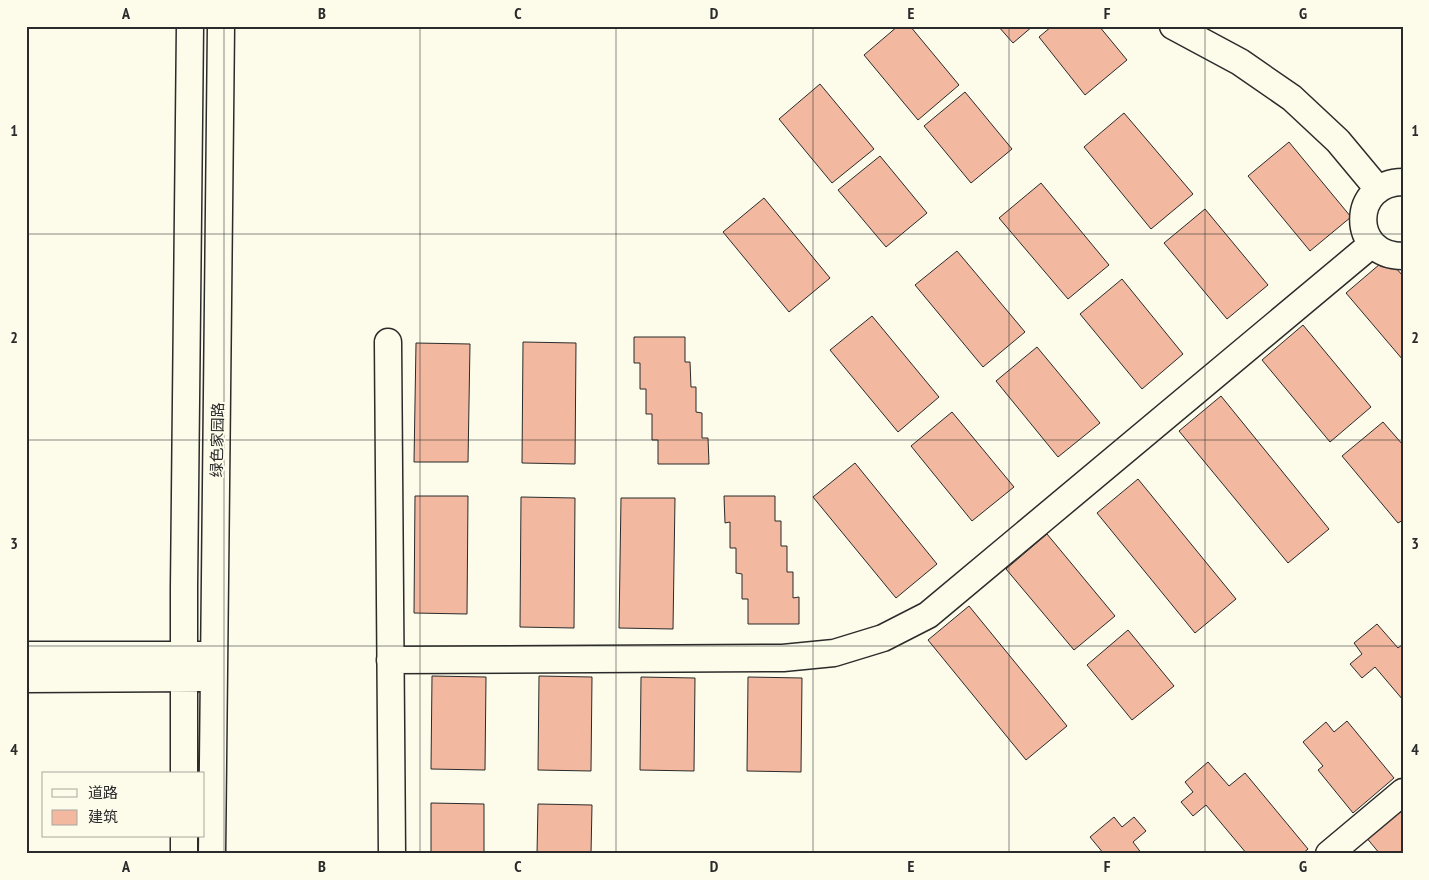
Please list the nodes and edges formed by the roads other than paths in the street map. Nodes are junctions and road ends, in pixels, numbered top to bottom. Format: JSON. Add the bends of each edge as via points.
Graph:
{"nodes":[{"id":1,"x":190,"y":26,"type":"edge"},
{"id":2,"x":221,"y":26,"type":"edge"},
{"id":3,"x":1173,"y":26,"type":"edge"},
{"id":4,"x":1403,"y":182,"type":"edge"},
{"id":5,"x":1378,"y":189,"type":"junction"},
{"id":6,"x":1372,"y":244,"type":"junction"},
{"id":7,"x":1403,"y":256,"type":"edge"},
{"id":8,"x":388,"y":342,"type":"dead end"},
{"id":9,"x":26,"y":655,"type":"edge"},
{"id":10,"x":390,"y":660,"type":"junction"},
{"id":11,"x":214,"y":666,"type":"junction"},
{"id":12,"x":184,"y":667,"type":"junction"},
{"id":13,"x":26,"y":679,"type":"edge"},
{"id":14,"x":184,"y":772,"type":"edge"},
{"id":15,"x":1403,"y":792,"type":"edge"},
{"id":16,"x":184,"y":838,"type":"edge"},
{"id":17,"x":184,"y":854,"type":"edge"},
{"id":18,"x":212,"y":854,"type":"edge"},
{"id":19,"x":392,"y":854,"type":"edge"},
{"id":20,"x":1329,"y":854,"type":"edge"}],
"edges":[{"from":1,"to":12,"type":"street","name":"绿色家园路"},
{"from":2,"to":11,"type":"street","name":"绿色家园路"},
{"from":3,"to":5,"type":"street","via":[[1240,62],[1292,98],[1338,141]]},
{"from":4,"to":5,"type":"street"},
{"from":5,"to":6,"type":"street","via":[[1364,209],[1365,233]]},
{"from":6,"to":7,"type":"street","via":[[1381,252]]},
{"from":6,"to":10,"type":"street","via":[[928,615],[883,638],[834,653],[783,658]]},
{"from":8,"to":10,"type":"street"},
{"from":9,"to":12,"type":"street"},
{"from":10,"to":19,"type":"street"},
{"from":11,"to":12,"type":"street"},
{"from":11,"to":18,"type":"street","name":"绿色家园路"},
{"from":12,"to":13,"type":"street"},
{"from":12,"to":14,"type":"street","name":"绿色家园路"},
{"from":15,"to":20,"type":"street"},
{"from":16,"to":17,"type":"street"}]}
